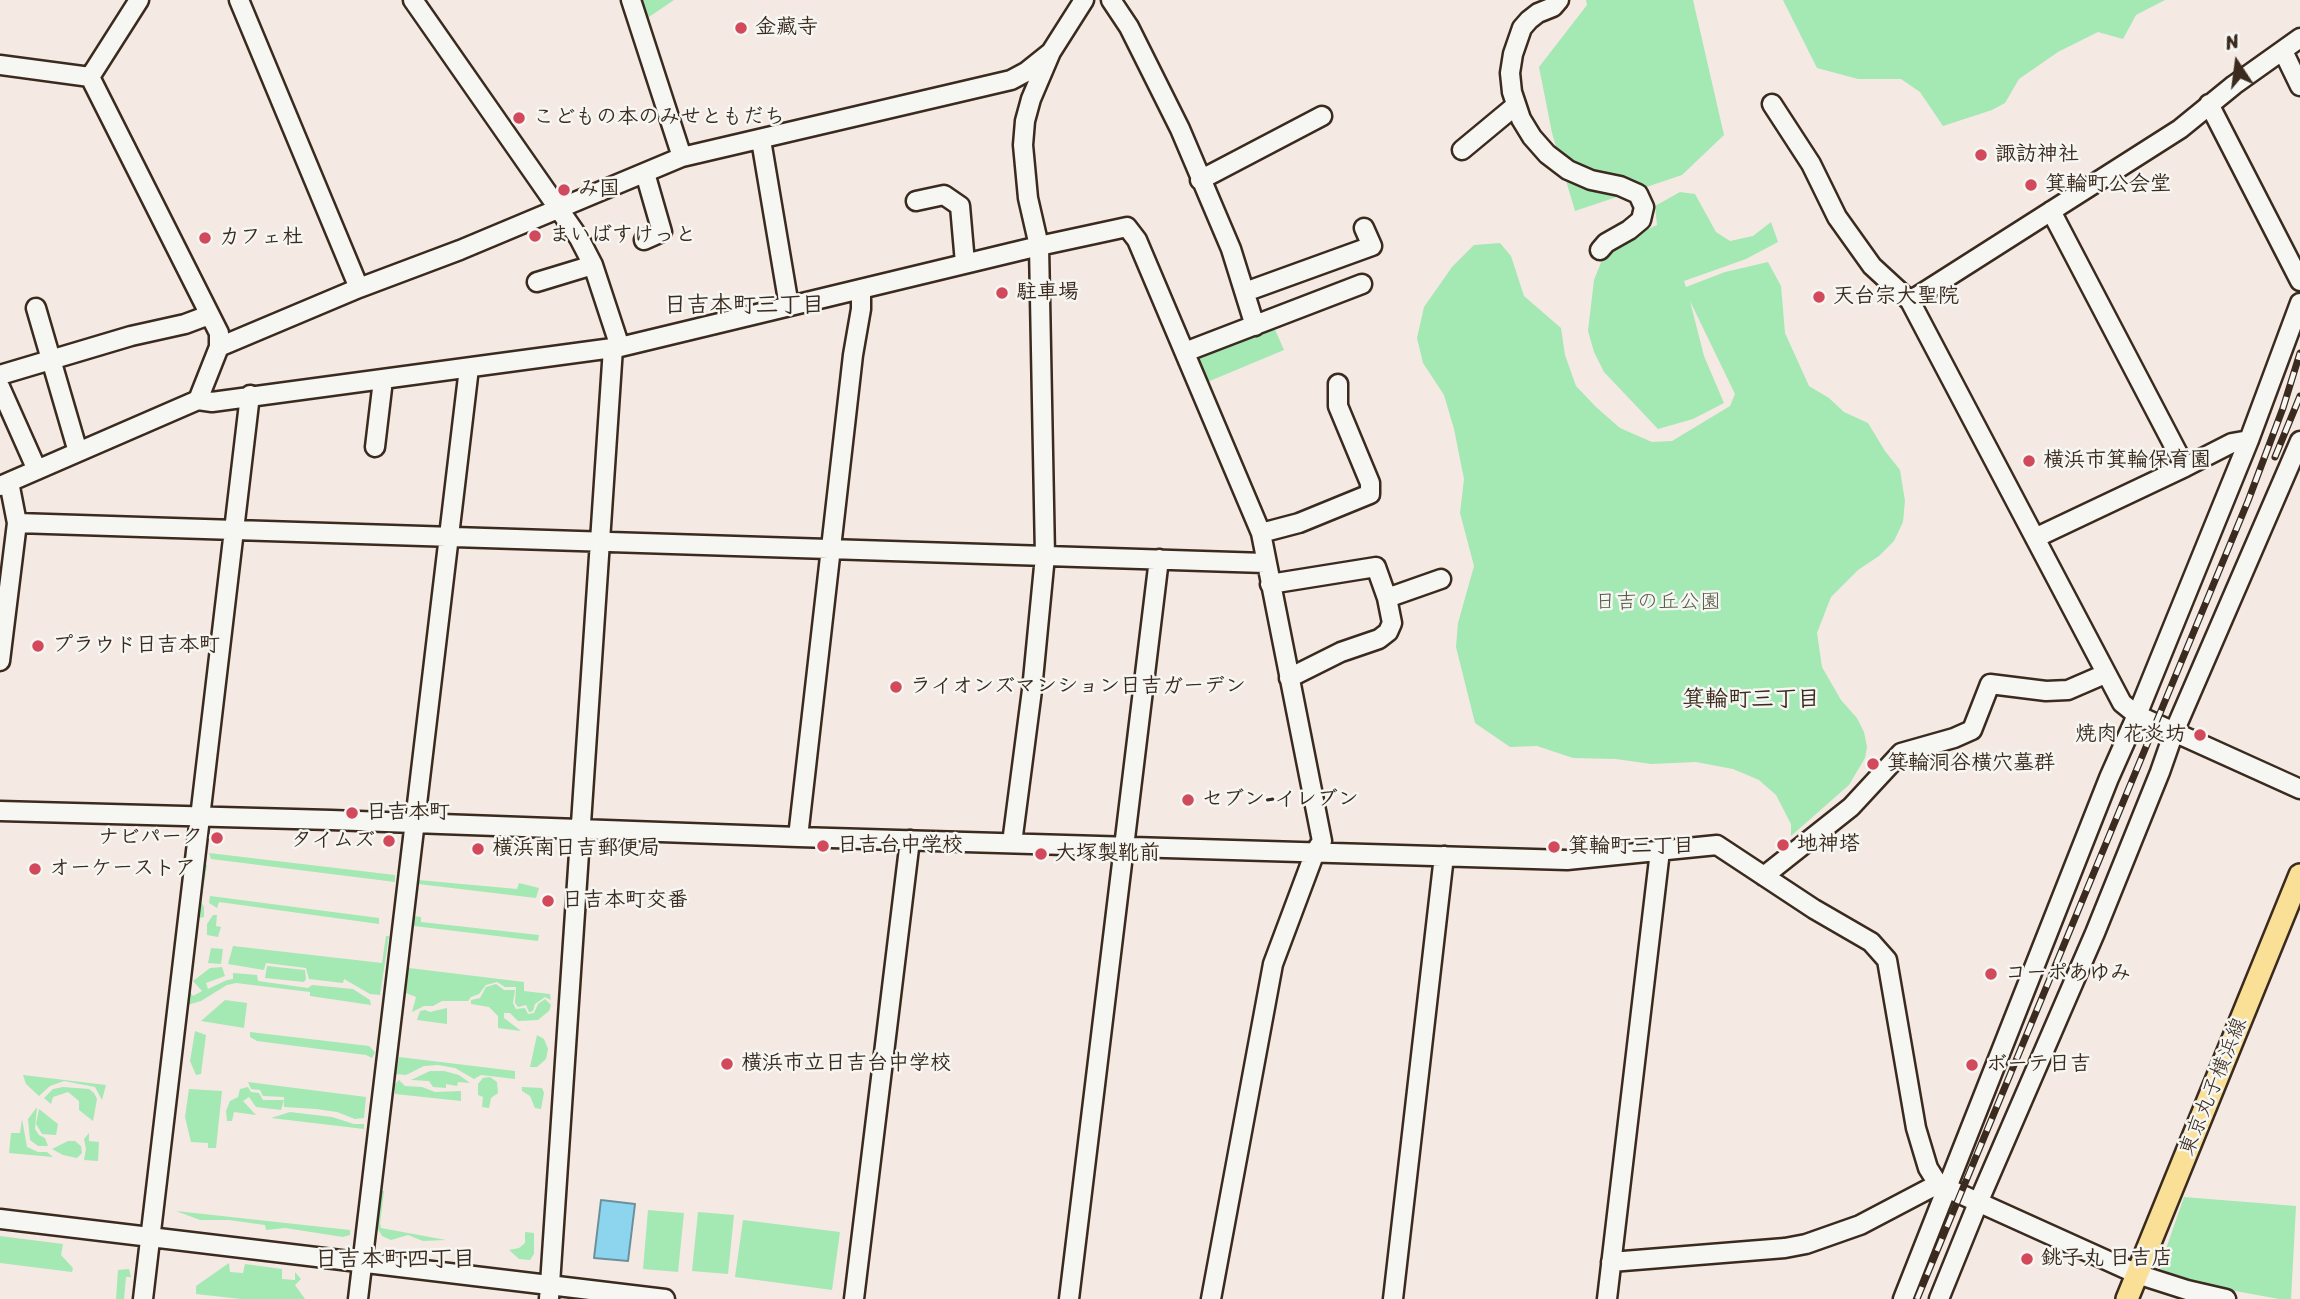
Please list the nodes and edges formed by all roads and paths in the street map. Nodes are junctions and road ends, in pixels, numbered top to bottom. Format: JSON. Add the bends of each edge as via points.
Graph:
{"nodes":[{"id":1,"x":139,"y":0,"type":"edge"},
{"id":2,"x":239,"y":0,"type":"edge"},
{"id":3,"x":413,"y":0,"type":"edge"},
{"id":4,"x":631,"y":0,"type":"edge"},
{"id":5,"x":1084,"y":0,"type":"edge"},
{"id":6,"x":1111,"y":0,"type":"edge"},
{"id":7,"x":1559,"y":0,"type":"edge"},
{"id":8,"x":2300,"y":38,"type":"edge"},
{"id":9,"x":2283,"y":51,"type":"junction"},
{"id":10,"x":1051,"y":52,"type":"junction"},
{"id":11,"x":0,"y":65,"type":"edge"},
{"id":12,"x":90,"y":77,"type":"junction"},
{"id":13,"x":2300,"y":86,"type":"edge"},
{"id":14,"x":1772,"y":104,"type":"dead end"},
{"id":15,"x":2209,"y":104,"type":"junction"},
{"id":16,"x":1515,"y":106,"type":"junction"},
{"id":17,"x":1322,"y":116,"type":"dead end"},
{"id":18,"x":761,"y":139,"type":"junction"},
{"id":19,"x":1462,"y":150,"type":"dead end"},
{"id":20,"x":682,"y":157,"type":"junction"},
{"id":21,"x":645,"y":173,"type":"junction"},
{"id":22,"x":1200,"y":180,"type":"junction"},
{"id":23,"x":916,"y":201,"type":"dead end"},
{"id":24,"x":560,"y":208,"type":"junction"},
{"id":25,"x":2051,"y":211,"type":"junction"},
{"id":26,"x":1364,"y":228,"type":"dead end"},
{"id":27,"x":644,"y":240,"type":"dead end"},
{"id":28,"x":1039,"y":246,"type":"junction"},
{"id":29,"x":1600,"y":250,"type":"dead end"},
{"id":30,"x":965,"y":263,"type":"junction"},
{"id":31,"x":593,"y":265,"type":"junction"},
{"id":32,"x":2300,"y":281,"type":"edge"},
{"id":33,"x":537,"y":282,"type":"dead end"},
{"id":34,"x":1362,"y":284,"type":"dead end"},
{"id":35,"x":359,"y":288,"type":"junction"},
{"id":36,"x":861,"y":289,"type":"junction"},
{"id":37,"x":1245,"y":292,"type":"junction"},
{"id":38,"x":1910,"y":300,"type":"junction"},
{"id":39,"x":2300,"y":303,"type":"edge"},
{"id":40,"x":789,"y":306,"type":"junction"},
{"id":41,"x":36,"y":308,"type":"dead end"},
{"id":42,"x":209,"y":315,"type":"junction"},
{"id":43,"x":1255,"y":326,"type":"junction"},
{"id":44,"x":219,"y":347,"type":"junction"},
{"id":45,"x":617,"y":347,"type":"junction"},
{"id":46,"x":1185,"y":352,"type":"junction"},
{"id":47,"x":51,"y":359,"type":"junction"},
{"id":48,"x":469,"y":368,"type":"junction"},
{"id":49,"x":0,"y":375,"type":"edge"},
{"id":50,"x":383,"y":380,"type":"junction"},
{"id":51,"x":1338,"y":384,"type":"dead end"},
{"id":52,"x":0,"y":387,"type":"edge"},
{"id":53,"x":250,"y":395,"type":"junction"},
{"id":54,"x":198,"y":400,"type":"junction"},
{"id":55,"x":2249,"y":440,"type":"junction"},
{"id":56,"x":2300,"y":441,"type":"edge"},
{"id":57,"x":375,"y":447,"type":"dead end"},
{"id":58,"x":78,"y":452,"type":"junction"},
{"id":59,"x":2185,"y":467,"type":"junction"},
{"id":60,"x":37,"y":470,"type":"junction"},
{"id":61,"x":5,"y":484,"type":"edge"},
{"id":62,"x":18,"y":523,"type":"junction"},
{"id":63,"x":234,"y":530,"type":"junction"},
{"id":64,"x":1261,"y":533,"type":"junction"},
{"id":65,"x":448,"y":536,"type":"junction"},
{"id":66,"x":2035,"y":538,"type":"junction"},
{"id":67,"x":600,"y":540,"type":"junction"},
{"id":68,"x":831,"y":550,"type":"junction"},
{"id":69,"x":1045,"y":556,"type":"junction"},
{"id":70,"x":1159,"y":559,"type":"junction"},
{"id":71,"x":1265,"y":563,"type":"junction"},
{"id":72,"x":1441,"y":579,"type":"dead end"},
{"id":73,"x":1270,"y":584,"type":"junction"},
{"id":74,"x":1387,"y":598,"type":"junction"},
{"id":75,"x":0,"y":661,"type":"edge"},
{"id":76,"x":2105,"y":674,"type":"junction"},
{"id":77,"x":1289,"y":678,"type":"junction"},
{"id":78,"x":2137,"y":715,"type":"junction"},
{"id":79,"x":2174,"y":732,"type":"junction"},
{"id":80,"x":2300,"y":789,"type":"edge"},
{"id":81,"x":0,"y":811,"type":"edge"},
{"id":82,"x":200,"y":818,"type":"junction"},
{"id":83,"x":415,"y":822,"type":"junction"},
{"id":84,"x":580,"y":828,"type":"junction"},
{"id":85,"x":798,"y":837,"type":"junction"},
{"id":86,"x":910,"y":840,"type":"junction"},
{"id":87,"x":1012,"y":843,"type":"junction"},
{"id":88,"x":1126,"y":847,"type":"junction"},
{"id":89,"x":1660,"y":851,"type":"junction"},
{"id":90,"x":1315,"y":852,"type":"junction"},
{"id":91,"x":1444,"y":856,"type":"junction"},
{"id":92,"x":2300,"y":874,"type":"edge"},
{"id":93,"x":1764,"y":876,"type":"junction"},
{"id":94,"x":1943,"y":1186,"type":"junction"},
{"id":95,"x":1978,"y":1203,"type":"junction"},
{"id":96,"x":0,"y":1219,"type":"edge"},
{"id":97,"x":150,"y":1236,"type":"junction"},
{"id":98,"x":362,"y":1262,"type":"junction"},
{"id":99,"x":1611,"y":1262,"type":"junction"},
{"id":100,"x":2137,"y":1275,"type":"junction"},
{"id":101,"x":550,"y":1292,"type":"edge"},
{"id":102,"x":143,"y":1299,"type":"edge"},
{"id":103,"x":358,"y":1299,"type":"edge"},
{"id":104,"x":665,"y":1299,"type":"edge"},
{"id":105,"x":854,"y":1299,"type":"edge"},
{"id":106,"x":1069,"y":1299,"type":"edge"},
{"id":107,"x":1211,"y":1299,"type":"edge"},
{"id":108,"x":1393,"y":1299,"type":"edge"},
{"id":109,"x":1607,"y":1299,"type":"edge"},
{"id":110,"x":1903,"y":1299,"type":"edge"},
{"id":111,"x":1939,"y":1299,"type":"edge"},
{"id":112,"x":2127,"y":1299,"type":"edge"},
{"id":113,"x":2226,"y":1299,"type":"edge"}],
"edges":[{"from":1,"to":12,"type":"street"},
{"from":2,"to":35,"type":"street"},
{"from":3,"to":24,"type":"street"},
{"from":4,"to":20,"type":"street"},
{"from":5,"to":10,"type":"street"},
{"from":6,"to":22,"type":"street","via":[[1180,129]]},
{"from":7,"to":16,"type":"street","via":[[1529,20],[1516,41],[1510,73]]},
{"from":8,"to":9,"type":"street"},
{"from":9,"to":13,"type":"street"},
{"from":9,"to":15,"type":"street"},
{"from":10,"to":18,"type":"street","via":[[1011,80]]},
{"from":10,"to":28,"type":"street","via":[[1031,99],[1023,145]]},
{"from":11,"to":12,"type":"street"},
{"from":12,"to":42,"type":"street"},
{"from":14,"to":38,"type":"street","via":[[1811,164],[1837,218],[1872,266]]},
{"from":15,"to":25,"type":"street","via":[[2180,129]]},
{"from":15,"to":32,"type":"street"},
{"from":16,"to":19,"type":"street"},
{"from":16,"to":29,"type":"street","via":[[1532,137],[1568,170],[1638,194],[1644,207],[1641,220]]},
{"from":17,"to":22,"type":"street"},
{"from":18,"to":20,"type":"street"},
{"from":18,"to":40,"type":"street"},
{"from":20,"to":21,"type":"street"},
{"from":21,"to":24,"type":"street"},
{"from":21,"to":27,"type":"street","via":[[662,232]]},
{"from":22,"to":37,"type":"street"},
{"from":23,"to":30,"type":"street","via":[[944,195],[960,206]]},
{"from":24,"to":31,"type":"street"},
{"from":24,"to":35,"type":"street"},
{"from":25,"to":38,"type":"street"},
{"from":25,"to":59,"type":"street"},
{"from":26,"to":37,"type":"street","via":[[1372,246]]},
{"from":28,"to":30,"type":"street"},
{"from":28,"to":46,"type":"street","via":[[1127,227],[1138,240]]},
{"from":28,"to":69,"type":"street"},
{"from":30,"to":36,"type":"street"},
{"from":31,"to":33,"type":"street"},
{"from":31,"to":45,"type":"street"},
{"from":34,"to":43,"type":"street"},
{"from":35,"to":44,"type":"street"},
{"from":36,"to":40,"type":"street"},
{"from":36,"to":68,"type":"street"},
{"from":37,"to":43,"type":"street"},
{"from":38,"to":66,"type":"street"},
{"from":39,"to":55,"type":"street"},
{"from":40,"to":45,"type":"street"},
{"from":41,"to":47,"type":"street"},
{"from":42,"to":44,"type":"street","via":[[219,333]]},
{"from":42,"to":47,"type":"street"},
{"from":43,"to":46,"type":"street"},
{"from":44,"to":54,"type":"street"},
{"from":45,"to":48,"type":"street"},
{"from":45,"to":67,"type":"street"},
{"from":46,"to":64,"type":"street"},
{"from":47,"to":49,"type":"street"},
{"from":47,"to":58,"type":"street"},
{"from":48,"to":50,"type":"street"},
{"from":48,"to":65,"type":"street"},
{"from":50,"to":53,"type":"street"},
{"from":50,"to":57,"type":"street"},
{"from":51,"to":64,"type":"street","via":[[1338,407],[1370,483],[1370,494]]},
{"from":52,"to":60,"type":"street"},
{"from":53,"to":54,"type":"street"},
{"from":53,"to":63,"type":"street"},
{"from":54,"to":58,"type":"street"},
{"from":55,"to":59,"type":"street","via":[[2232,443]]},
{"from":55,"to":78,"type":"street"},
{"from":56,"to":79,"type":"street"},
{"from":58,"to":60,"type":"street"},
{"from":59,"to":66,"type":"street"},
{"from":60,"to":61,"type":"street"},
{"from":61,"to":62,"type":"street"},
{"from":62,"to":63,"type":"street"},
{"from":62,"to":75,"type":"street"},
{"from":63,"to":65,"type":"street"},
{"from":63,"to":82,"type":"street"},
{"from":64,"to":71,"type":"street"},
{"from":65,"to":67,"type":"street"},
{"from":65,"to":83,"type":"street"},
{"from":66,"to":76,"type":"street"},
{"from":67,"to":68,"type":"street"},
{"from":67,"to":84,"type":"street"},
{"from":68,"to":69,"type":"street"},
{"from":68,"to":85,"type":"street"},
{"from":69,"to":70,"type":"street"},
{"from":69,"to":87,"type":"street"},
{"from":70,"to":71,"type":"street"},
{"from":70,"to":88,"type":"street"},
{"from":71,"to":73,"type":"street"},
{"from":72,"to":74,"type":"street"},
{"from":73,"to":74,"type":"street","via":[[1376,567]]},
{"from":73,"to":77,"type":"street"},
{"from":74,"to":77,"type":"street","via":[[1392,623],[1388,632]]},
{"from":76,"to":78,"type":"street","via":[[2122,703]]},
{"from":76,"to":93,"type":"street","via":[[2068,691],[1990,684],[1972,730],[1901,753],[1851,807]]},
{"from":77,"to":90,"type":"street","via":[[1322,841]]},
{"from":78,"to":79,"type":"street"},
{"from":78,"to":94,"type":"street"},
{"from":79,"to":80,"type":"street"},
{"from":79,"to":95,"type":"street","via":[[2095,933]]},
{"from":81,"to":82,"type":"street"},
{"from":82,"to":83,"type":"street"},
{"from":82,"to":97,"type":"street"},
{"from":83,"to":84,"type":"street"},
{"from":83,"to":98,"type":"street"},
{"from":84,"to":85,"type":"street"},
{"from":84,"to":101,"type":"street"},
{"from":85,"to":86,"type":"street"},
{"from":86,"to":87,"type":"street"},
{"from":86,"to":105,"type":"street"},
{"from":87,"to":88,"type":"street"},
{"from":88,"to":90,"type":"street"},
{"from":88,"to":106,"type":"street"},
{"from":89,"to":91,"type":"street","via":[[1567,860]]},
{"from":89,"to":93,"type":"street","via":[[1717,845]]},
{"from":89,"to":99,"type":"street"},
{"from":90,"to":91,"type":"street"},
{"from":90,"to":107,"type":"street","via":[[1273,964]]},
{"from":91,"to":108,"type":"street"},
{"from":92,"to":100,"type":"main road","name":"東京丸子横浜線"},
{"from":93,"to":94,"type":"street","via":[[1871,942],[1888,960],[1916,1128],[1928,1168]]},
{"from":94,"to":95,"type":"street"},
{"from":94,"to":99,"type":"street","via":[[1860,1225],[1806,1244]]},
{"from":94,"to":110,"type":"street"},
{"from":95,"to":100,"type":"street"},
{"from":95,"to":111,"type":"street"},
{"from":96,"to":97,"type":"street"},
{"from":97,"to":98,"type":"street"},
{"from":97,"to":102,"type":"street"},
{"from":98,"to":101,"type":"street"},
{"from":98,"to":103,"type":"street"},
{"from":99,"to":109,"type":"street"},
{"from":100,"to":112,"type":"main road","name":"東京丸子横浜線"},
{"from":100,"to":113,"type":"street"},
{"from":101,"to":104,"type":"street"}]}
